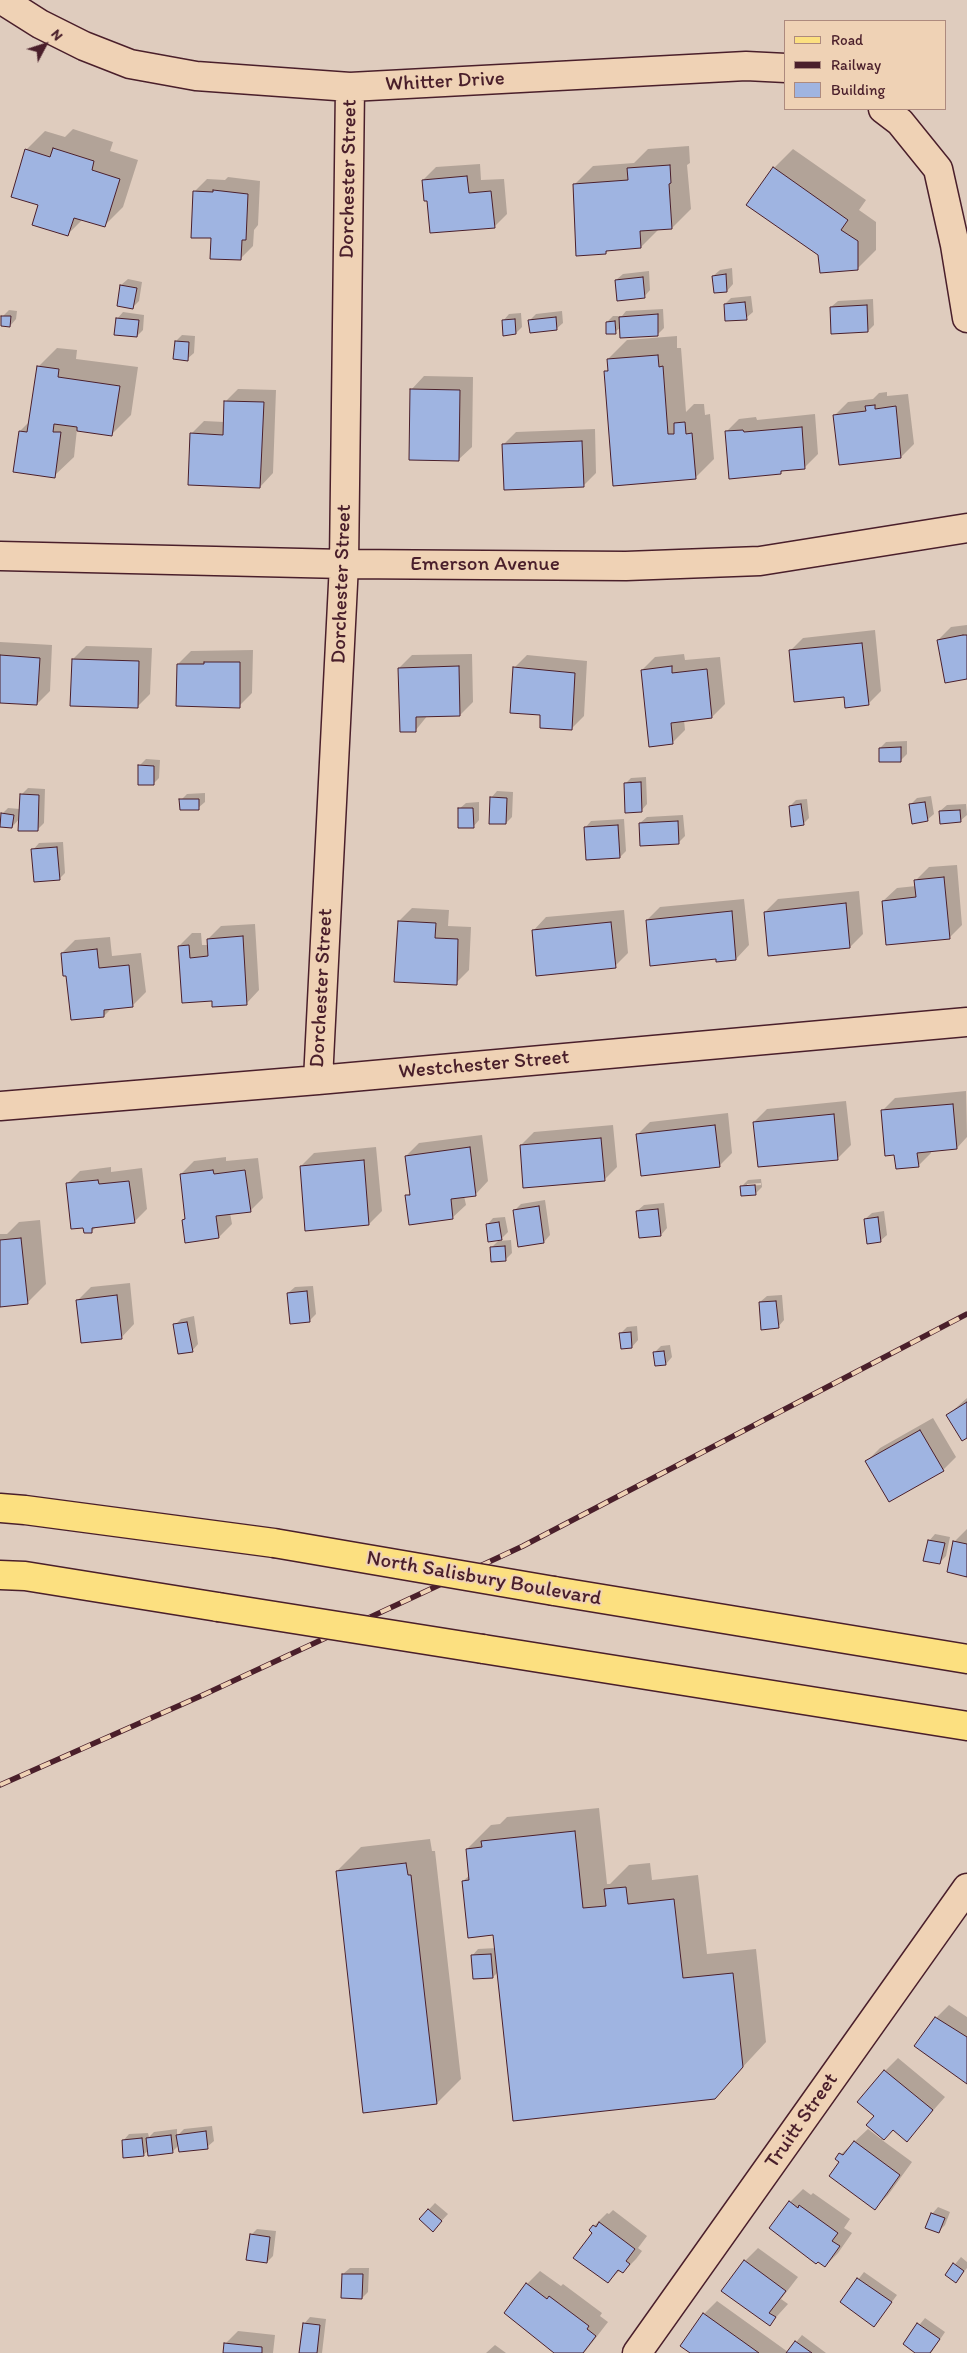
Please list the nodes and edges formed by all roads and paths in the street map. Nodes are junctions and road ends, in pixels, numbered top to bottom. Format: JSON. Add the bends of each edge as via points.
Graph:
{"nodes":[{"id":1,"x":2,"y":0,"type":"edge"},
{"id":2,"x":784,"y":68,"type":"edge"},
{"id":3,"x":350,"y":87,"type":"junction"},
{"id":4,"x":884,"y":110,"type":"edge"},
{"id":5,"x":967,"y":318,"type":"edge"},
{"id":6,"x":967,"y":528,"type":"edge"},
{"id":7,"x":0,"y":556,"type":"edge"},
{"id":8,"x":344,"y":564,"type":"junction"},
{"id":9,"x":967,"y":1022,"type":"edge"},
{"id":10,"x":318,"y":1080,"type":"junction"},
{"id":11,"x":0,"y":1106,"type":"edge"},
{"id":12,"x":0,"y":1508,"type":"edge"},
{"id":13,"x":0,"y":1575,"type":"edge"},
{"id":14,"x":967,"y":1659,"type":"edge"},
{"id":15,"x":967,"y":1726,"type":"edge"},
{"id":16,"x":967,"y":1888,"type":"edge"},
{"id":17,"x":637,"y":2353,"type":"edge"}],
"edges":[{"from":1,"to":3,"type":"street","name":"Whitter Drive","via":[[40,24],[130,64],[196,76]]},
{"from":2,"to":3,"type":"street","name":"Whitter Drive","via":[[746,66]]},
{"from":3,"to":8,"type":"street","name":"Dorchester Street"},
{"from":4,"to":5,"type":"street","via":[[900,122],[938,170]]},
{"from":6,"to":8,"type":"street","name":"Emerson Avenue","via":[[760,561],[626,566]]},
{"from":7,"to":8,"type":"street","name":"Emerson Avenue"},
{"from":8,"to":10,"type":"street","name":"Dorchester Street"},
{"from":9,"to":10,"type":"street","name":"Westchester Street"},
{"from":10,"to":11,"type":"street","name":"Westchester Street"},
{"from":12,"to":14,"type":"main road","name":"North Salisbury Boulevard","bridge":true,"via":[[274,1543]]},
{"from":13,"to":15,"type":"main road","bridge":true,"via":[[25,1576]]},
{"from":16,"to":17,"type":"street","name":"Truitt Street"}]}
